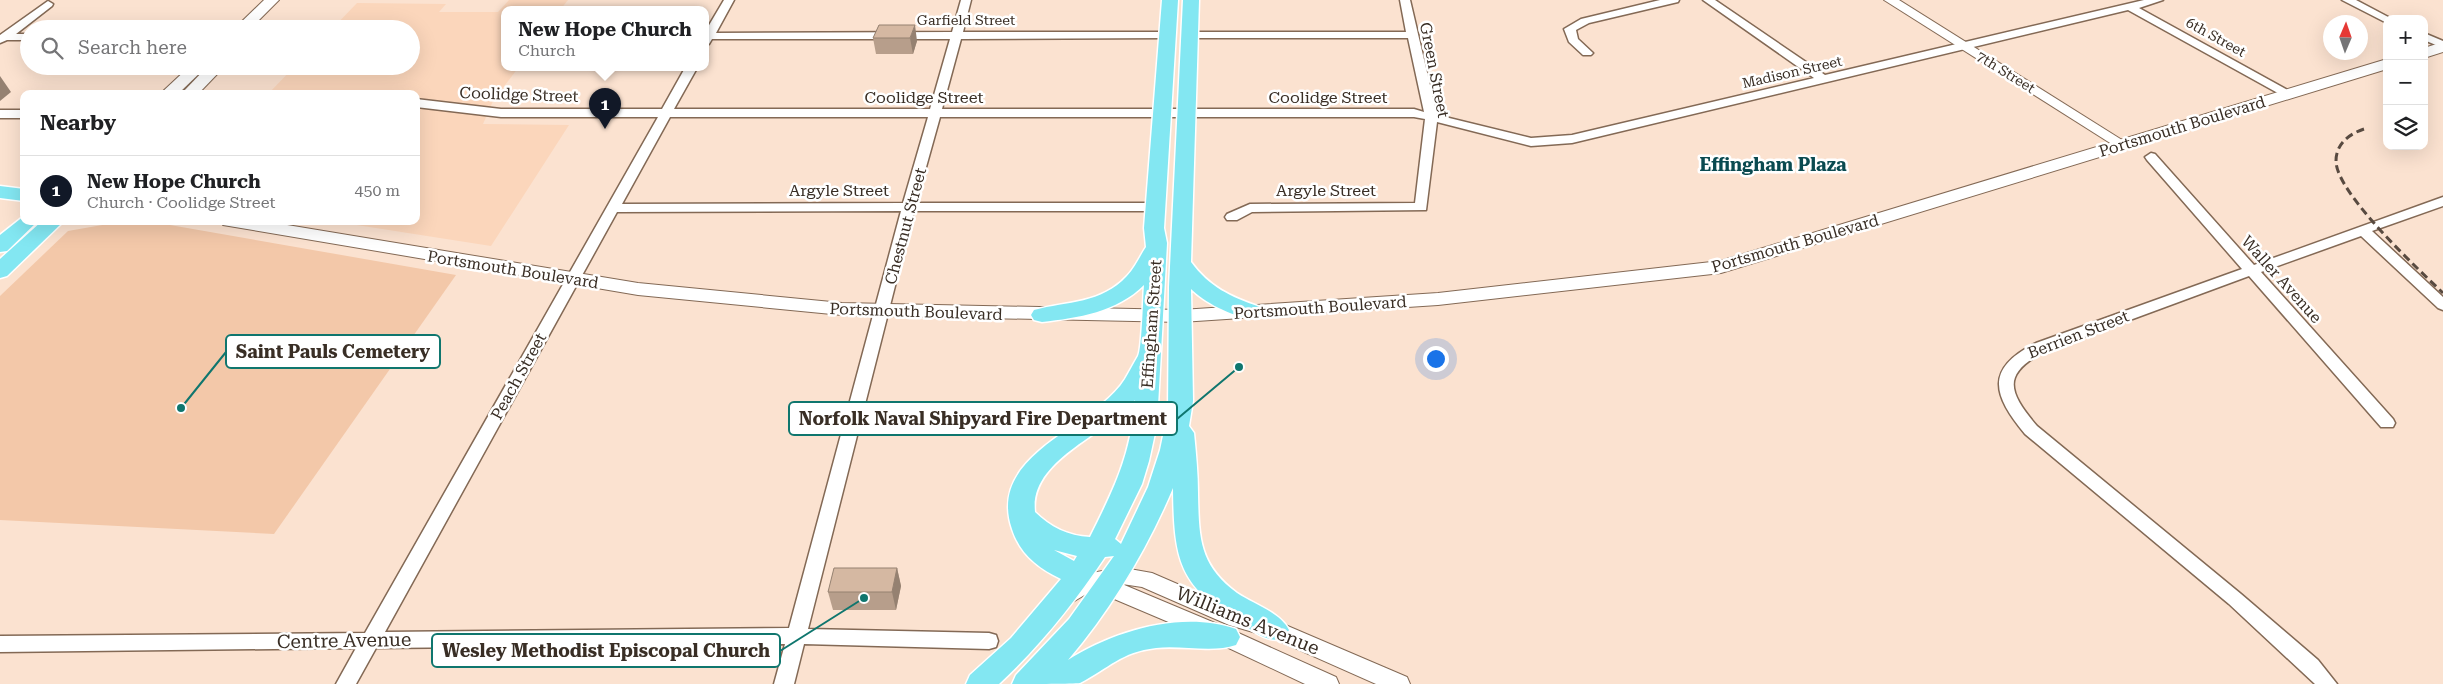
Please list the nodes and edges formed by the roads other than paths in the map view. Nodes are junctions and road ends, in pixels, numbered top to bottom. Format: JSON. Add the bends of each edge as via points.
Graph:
{"nodes":[{"id":1,"x":272,"y":0,"type":"edge"},
{"id":2,"x":286,"y":0,"type":"edge"},
{"id":3,"x":729,"y":0,"type":"edge"},
{"id":4,"x":966,"y":0,"type":"edge"},
{"id":5,"x":1170,"y":0,"type":"edge"},
{"id":6,"x":1191,"y":0,"type":"edge"},
{"id":7,"x":1405,"y":0,"type":"edge"},
{"id":8,"x":1674,"y":0,"type":"edge"},
{"id":9,"x":1708,"y":0,"type":"edge"},
{"id":10,"x":1890,"y":0,"type":"edge"},
{"id":11,"x":2158,"y":0,"type":"edge"},
{"id":12,"x":2347,"y":0,"type":"edge"},
{"id":13,"x":48,"y":4,"type":"dead end"},
{"id":14,"x":2130,"y":7,"type":"junction"},
{"id":15,"x":2383,"y":17,"type":"edge"},
{"id":16,"x":27,"y":20,"type":"edge"},
{"id":17,"x":251,"y":20,"type":"edge"},
{"id":18,"x":265,"y":20,"type":"edge"},
{"id":19,"x":20,"y":25,"type":"edge"},
{"id":20,"x":709,"y":33,"type":"edge"},
{"id":21,"x":957,"y":35,"type":"junction"},
{"id":22,"x":1166,"y":35,"type":"junction"},
{"id":23,"x":1190,"y":35,"type":"junction"},
{"id":24,"x":1413,"y":35,"type":"junction"},
{"id":25,"x":20,"y":38,"type":"edge"},
{"id":26,"x":709,"y":38,"type":"edge"},
{"id":27,"x":2428,"y":38,"type":"edge"},
{"id":28,"x":2,"y":39,"type":"edge"},
{"id":29,"x":1963,"y":46,"type":"junction"},
{"id":30,"x":2443,"y":46,"type":"edge"},
{"id":31,"x":2428,"y":52,"type":"edge"},
{"id":32,"x":1587,"y":53,"type":"dead end"},
{"id":33,"x":2383,"y":65,"type":"edge"},
{"id":34,"x":689,"y":71,"type":"edge"},
{"id":35,"x":189,"y":75,"type":"edge"},
{"id":36,"x":208,"y":75,"type":"edge"},
{"id":37,"x":1823,"y":80,"type":"junction"},
{"id":38,"x":172,"y":90,"type":"edge"},
{"id":39,"x":193,"y":90,"type":"edge"},
{"id":40,"x":2289,"y":94,"type":"junction"},
{"id":41,"x":420,"y":104,"type":"edge"},
{"id":42,"x":665,"y":113,"type":"junction"},
{"id":43,"x":936,"y":113,"type":"junction"},
{"id":44,"x":1161,"y":113,"type":"junction"},
{"id":45,"x":1187,"y":113,"type":"junction"},
{"id":46,"x":0,"y":114,"type":"edge"},
{"id":47,"x":20,"y":114,"type":"edge"},
{"id":48,"x":1431,"y":117,"type":"junction"},
{"id":49,"x":2123,"y":145,"type":"junction"},
{"id":50,"x":2151,"y":157,"type":"dead end"},
{"id":51,"x":0,"y":192,"type":"edge"},
{"id":52,"x":20,"y":194,"type":"edge"},
{"id":53,"x":2443,"y":201,"type":"edge"},
{"id":54,"x":1156,"y":207,"type":"junction"},
{"id":55,"x":1421,"y":207,"type":"joint"},
{"id":56,"x":612,"y":208,"type":"junction"},
{"id":57,"x":910,"y":208,"type":"junction"},
{"id":58,"x":1232,"y":218,"type":"dead end"},
{"id":59,"x":24,"y":225,"type":"edge"},
{"id":60,"x":50,"y":225,"type":"edge"},
{"id":61,"x":253,"y":225,"type":"edge"},
{"id":62,"x":2363,"y":230,"type":"junction"},
{"id":63,"x":0,"y":246,"type":"edge"},
{"id":64,"x":1156,"y":248,"type":"junction"},
{"id":65,"x":1181,"y":262,"type":"junction"},
{"id":66,"x":0,"y":271,"type":"edge"},
{"id":67,"x":2252,"y":271,"type":"junction"},
{"id":68,"x":572,"y":279,"type":"junction"},
{"id":69,"x":2443,"y":306,"type":"edge"},
{"id":70,"x":882,"y":311,"type":"junction"},
{"id":71,"x":1252,"y":312,"type":"junction"},
{"id":72,"x":1042,"y":315,"type":"junction"},
{"id":73,"x":1152,"y":316,"type":"junction"},
{"id":74,"x":1181,"y":316,"type":"junction"},
{"id":75,"x":1150,"y":342,"type":"junction"},
{"id":76,"x":1180,"y":411,"type":"junction"},
{"id":77,"x":2387,"y":423,"type":"dead end"},
{"id":78,"x":1020,"y":513,"type":"junction"},
{"id":79,"x":1138,"y":534,"type":"junction"},
{"id":80,"x":1097,"y":548,"type":"junction"},
{"id":81,"x":1099,"y":580,"type":"junction"},
{"id":82,"x":1275,"y":630,"type":"junction"},
{"id":83,"x":796,"y":636,"type":"junction"},
{"id":84,"x":1226,"y":637,"type":"junction"},
{"id":85,"x":370,"y":640,"type":"junction"},
{"id":86,"x":989,"y":641,"type":"dead end"},
{"id":87,"x":0,"y":644,"type":"edge"},
{"id":88,"x":346,"y":684,"type":"edge"},
{"id":89,"x":784,"y":684,"type":"edge"},
{"id":90,"x":980,"y":684,"type":"edge"},
{"id":91,"x":1026,"y":684,"type":"edge"},
{"id":92,"x":1057,"y":684,"type":"edge"},
{"id":93,"x":1328,"y":684,"type":"edge"},
{"id":94,"x":1399,"y":684,"type":"edge"},
{"id":95,"x":2327,"y":684,"type":"edge"}],
"edges":[{"from":1,"to":17,"type":"main road"},
{"from":2,"to":18,"type":"main road"},
{"from":3,"to":20,"type":"street"},
{"from":4,"to":21,"type":"street","name":"Chestnut Street"},
{"from":5,"to":22,"type":"main road","name":"Effingham Street"},
{"from":6,"to":23,"type":"main road","name":"Effingham Street"},
{"from":7,"to":24,"type":"street","name":"Green Street"},
{"from":8,"to":32,"type":"street","via":[[1586,21],[1570,29],[1573,40]]},
{"from":9,"to":37,"type":"street"},
{"from":10,"to":29,"type":"street","name":"7th Street"},
{"from":11,"to":14,"type":"street","name":"Madison Street"},
{"from":12,"to":15,"type":"street"},
{"from":13,"to":16,"type":"street"},
{"from":14,"to":29,"type":"street","name":"Madison Street"},
{"from":14,"to":40,"type":"street","name":"6th Street"},
{"from":19,"to":28,"type":"street"},
{"from":21,"to":22,"type":"street","name":"Garfield Street"},
{"from":21,"to":26,"type":"street","name":"Garfield Street"},
{"from":21,"to":43,"type":"street","name":"Chestnut Street"},
{"from":22,"to":44,"type":"main road","name":"Effingham Street"},
{"from":23,"to":24,"type":"street"},
{"from":23,"to":45,"type":"main road","name":"Effingham Street"},
{"from":24,"to":48,"type":"street","name":"Green Street"},
{"from":25,"to":28,"type":"street"},
{"from":27,"to":30,"type":"street"},
{"from":29,"to":37,"type":"street","name":"Madison Street"},
{"from":29,"to":49,"type":"street","name":"7th Street"},
{"from":30,"to":31,"type":"main road"},
{"from":33,"to":40,"type":"main road","name":"Portsmouth Boulevard"},
{"from":34,"to":42,"type":"street","name":"Peach Street"},
{"from":35,"to":38,"type":"main road"},
{"from":36,"to":39,"type":"main road"},
{"from":37,"to":48,"type":"street","name":"Madison Street","via":[[1572,139],[1531,142]]},
{"from":40,"to":49,"type":"main road","name":"Portsmouth Boulevard"},
{"from":41,"to":42,"type":"street","name":"Coolidge Street","via":[[495,113]]},
{"from":42,"to":43,"type":"street","name":"Coolidge Street"},
{"from":42,"to":56,"type":"street","name":"Peach Street"},
{"from":43,"to":44,"type":"street","name":"Coolidge Street"},
{"from":43,"to":57,"type":"street","name":"Chestnut Street"},
{"from":44,"to":45,"type":"street","name":"Coolidge Street"},
{"from":44,"to":54,"type":"main road","name":"Effingham Street"},
{"from":45,"to":48,"type":"street","name":"Coolidge Street","via":[[1414,113]]},
{"from":45,"to":65,"type":"main road","name":"Effingham Street"},
{"from":46,"to":47,"type":"street"},
{"from":48,"to":55,"type":"street","name":"Green Street"},
{"from":49,"to":71,"type":"main road","name":"Portsmouth Boulevard","via":[[1721,267],[1457,298]]},
{"from":50,"to":67,"type":"street","name":"Waller Avenue"},
{"from":51,"to":52,"type":"main road"},
{"from":53,"to":62,"type":"street","name":"Berrien Street"},
{"from":54,"to":57,"type":"street","name":"Argyle Street"},
{"from":54,"to":64,"type":"main road","name":"Effingham Street"},
{"from":55,"to":58,"type":"street","name":"Argyle Street","via":[[1250,208]]},
{"from":56,"to":57,"type":"street","name":"Argyle Street"},
{"from":56,"to":68,"type":"street","name":"Peach Street"},
{"from":57,"to":70,"type":"street","name":"Chestnut Street"},
{"from":59,"to":63,"type":"main road"},
{"from":60,"to":66,"type":"main road"},
{"from":61,"to":68,"type":"main road","name":"Portsmouth Boulevard"},
{"from":62,"to":67,"type":"street","name":"Berrien Street"},
{"from":62,"to":69,"type":"street"},
{"from":64,"to":72,"type":"main road","via":[[1140,275],[1121,292],[1088,307]]},
{"from":64,"to":73,"type":"main road","name":"Effingham Street"},
{"from":65,"to":71,"type":"main road","via":[[1194,283],[1209,295]]},
{"from":65,"to":74,"type":"main road","name":"Effingham Street"},
{"from":67,"to":77,"type":"street","name":"Waller Avenue"},
{"from":67,"to":95,"type":"street","name":"Berrien Street","via":[[2027,353],[2009,369],[2006,383],[2015,410],[2031,430],[2235,599]]},
{"from":68,"to":70,"type":"main road","name":"Portsmouth Boulevard","via":[[697,296]]},
{"from":68,"to":85,"type":"street","name":"Peach Street"},
{"from":70,"to":72,"type":"main road","name":"Portsmouth Boulevard"},
{"from":70,"to":83,"type":"street","name":"Chestnut Street"},
{"from":71,"to":74,"type":"main road","name":"Portsmouth Boulevard"},
{"from":72,"to":73,"type":"main road","name":"Portsmouth Boulevard"},
{"from":73,"to":74,"type":"main road","name":"Portsmouth Boulevard"},
{"from":73,"to":75,"type":"main road","name":"Effingham Street"},
{"from":74,"to":76,"type":"main road","name":"Effingham Street"},
{"from":75,"to":78,"type":"main road","via":[[1142,368],[1128,393],[1030,475],[1021,496]]},
{"from":75,"to":80,"type":"main road","name":"Effingham Street","via":[[1144,424],[1137,461]]},
{"from":76,"to":79,"type":"main road","name":"Effingham Street","via":[[1164,476]]},
{"from":76,"to":82,"type":"main road","via":[[1185,480],[1184,530],[1192,560],[1211,587],[1225,599]]},
{"from":78,"to":80,"type":"main road","via":[[1045,535]]},
{"from":78,"to":81,"type":"main road","via":[[1037,551],[1058,567]]},
{"from":79,"to":80,"type":"main road","via":[[1118,545]]},
{"from":79,"to":81,"type":"main road","name":"Effingham Street"},
{"from":80,"to":81,"type":"main road","name":"Effingham Street"},
{"from":81,"to":82,"type":"street","name":"Williams Avenue","via":[[1145,579],[1237,619]]},
{"from":81,"to":84,"type":"street","name":"Williams Avenue"},
{"from":81,"to":90,"type":"main road","name":"Effingham Street","via":[[1050,612],[1021,646]]},
{"from":81,"to":91,"type":"main road","name":"Effingham Street","via":[[1080,627]]},
{"from":82,"to":94,"type":"street","name":"Williams Avenue"},
{"from":83,"to":85,"type":"street","name":"Centre Avenue"},
{"from":83,"to":86,"type":"street","name":"Centre Avenue"},
{"from":83,"to":89,"type":"street","name":"Chestnut Street"},
{"from":84,"to":92,"type":"main road","via":[[1175,633],[1145,637],[1097,656]]},
{"from":84,"to":93,"type":"street","name":"Williams Avenue"},
{"from":85,"to":87,"type":"street","name":"Centre Avenue"},
{"from":85,"to":88,"type":"street","name":"Peach Street"}]}
